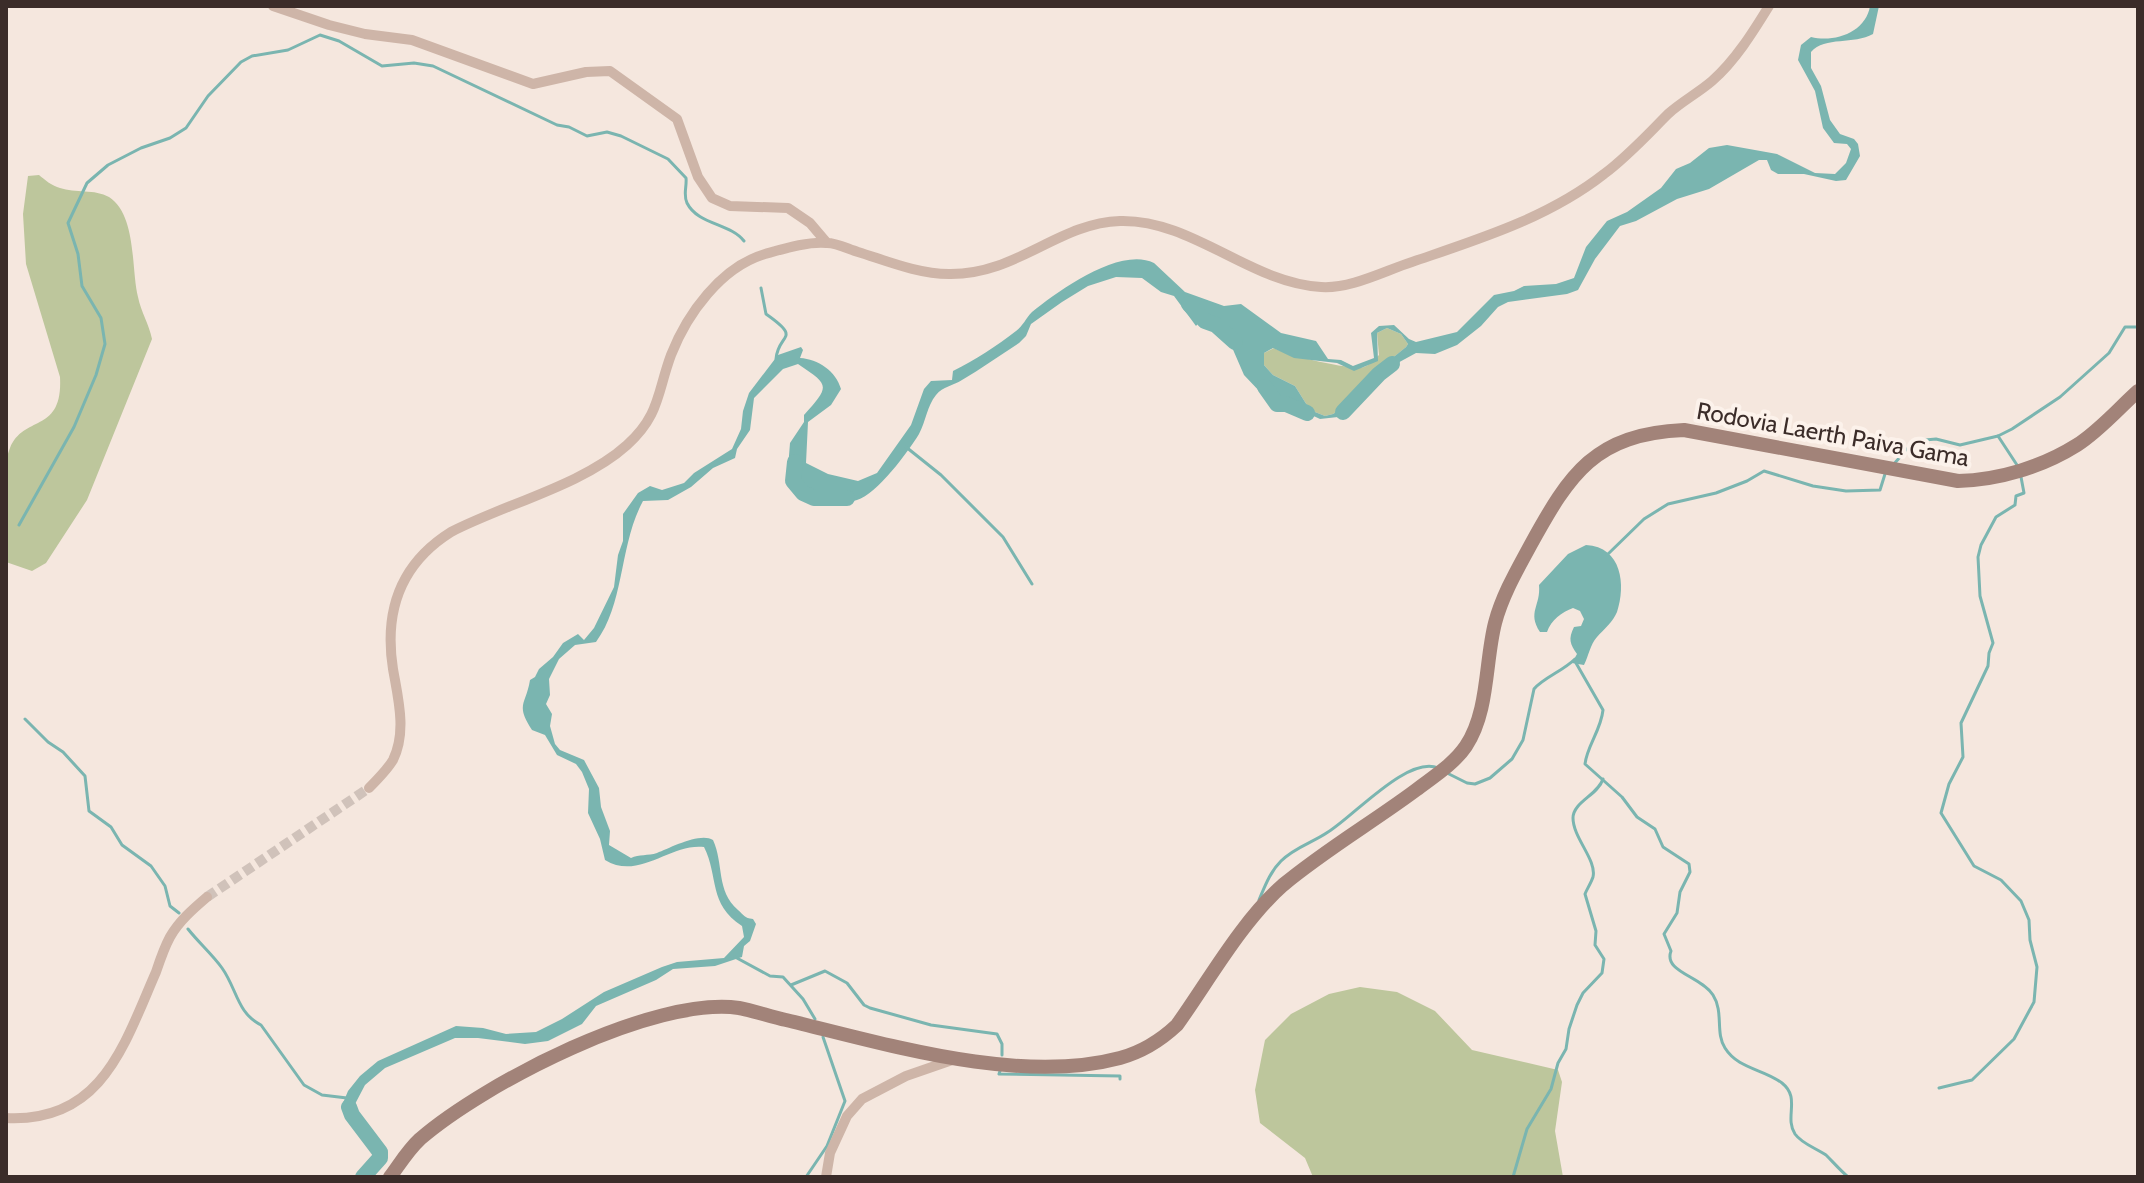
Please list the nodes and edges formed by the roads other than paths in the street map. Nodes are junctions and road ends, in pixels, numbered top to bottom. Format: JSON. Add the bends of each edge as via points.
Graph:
{"nodes":[{"id":1,"x":273,"y":6,"type":"edge"},
{"id":2,"x":1769,"y":6,"type":"edge"},
{"id":3,"x":827,"y":243,"type":"junction"},
{"id":4,"x":2138,"y":391,"type":"edge"},
{"id":5,"x":369,"y":788,"type":"tunnel mouth"},
{"id":6,"x":207,"y":897,"type":"tunnel mouth"},
{"id":7,"x":957,"y":1059,"type":"junction"},
{"id":8,"x":6,"y":1118,"type":"edge"},
{"id":9,"x":390,"y":1177,"type":"edge"},
{"id":10,"x":826,"y":1177,"type":"edge"}],
"edges":[{"from":1,"to":3,"type":"street","via":[[365,34],[412,40],[533,84],[610,71],[677,119],[698,177],[712,198],[730,206],[788,208]]},
{"from":2,"to":3,"type":"street","via":[[1713,80],[1671,111],[1602,176],[1536,216],[1346,285],[1321,287],[1277,276],[1160,226],[1131,221],[1078,229],[1027,255],[973,273],[925,271]]},
{"from":3,"to":5,"type":"street","via":[[759,256],[715,286],[672,353],[655,411],[616,455],[451,532],[411,569],[392,613],[392,665],[400,710],[397,748]]},
{"from":4,"to":7,"type":"main road","name":"Rodovia Laerth Paiva Gama","via":[[2077,445],[2024,470],[1982,480],[1958,481],[1684,430],[1640,435],[1609,447],[1558,496],[1516,572],[1496,620],[1479,715],[1466,746],[1437,774],[1280,888],[1177,1025],[1136,1052],[1097,1062],[1046,1067]]},
{"from":6,"to":8,"type":"street","via":[[168,940],[120,1055],[107,1073],[79,1100],[53,1114]]},
{"from":7,"to":9,"type":"main road","name":"Rodovia Laerth Paiva Gama","via":[[739,1008],[693,1010],[637,1023],[548,1057],[421,1139]]},
{"from":7,"to":10,"type":"street","via":[[906,1076],[862,1099],[847,1116],[830,1153]]}]}
